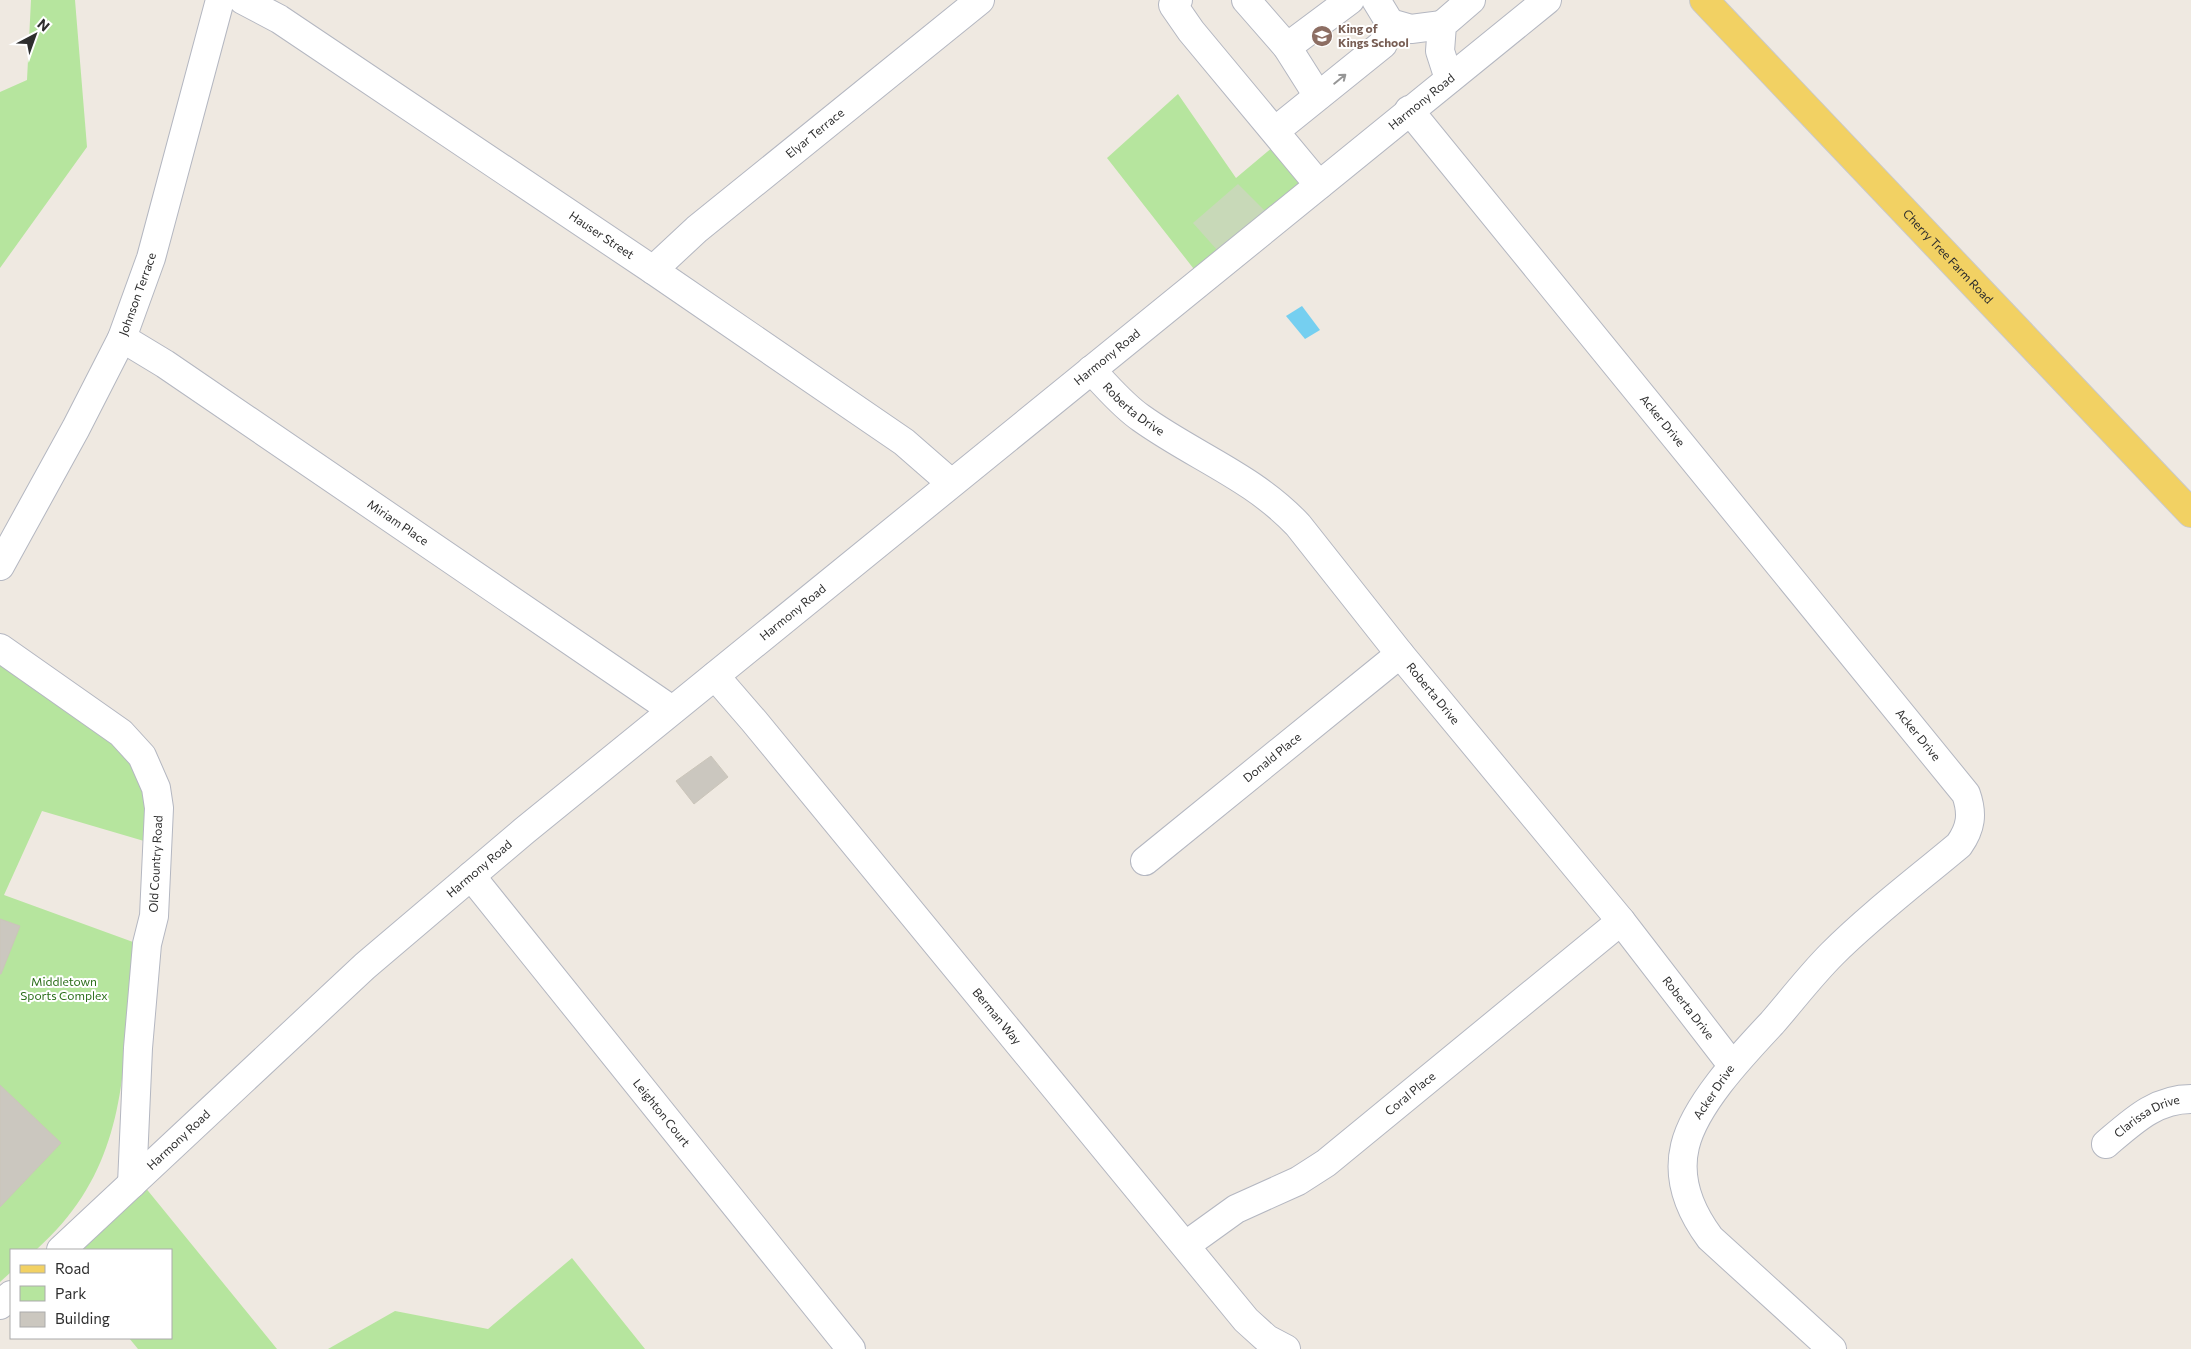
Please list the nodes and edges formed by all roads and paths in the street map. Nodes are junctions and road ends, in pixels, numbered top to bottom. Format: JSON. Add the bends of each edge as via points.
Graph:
{"nodes":[{"id":1,"x":220,"y":0,"type":"edge"},
{"id":2,"x":243,"y":0,"type":"edge"},
{"id":3,"x":980,"y":0,"type":"edge"},
{"id":4,"x":1178,"y":0,"type":"edge"},
{"id":5,"x":1246,"y":0,"type":"edge"},
{"id":6,"x":1350,"y":0,"type":"edge"},
{"id":7,"x":1376,"y":0,"type":"edge"},
{"id":8,"x":1471,"y":0,"type":"edge"},
{"id":9,"x":1547,"y":0,"type":"edge"},
{"id":10,"x":1704,"y":0,"type":"edge"},
{"id":11,"x":1390,"y":23,"type":"junction"},
{"id":12,"x":1442,"y":25,"type":"junction"},
{"id":13,"x":1286,"y":47,"type":"junction"},
{"id":14,"x":1449,"y":78,"type":"junction"},
{"id":15,"x":1318,"y":96,"type":"junction"},
{"id":16,"x":1410,"y":110,"type":"junction"},
{"id":17,"x":1275,"y":131,"type":"junction"},
{"id":18,"x":1319,"y":184,"type":"junction"},
{"id":19,"x":653,"y":270,"type":"junction"},
{"id":20,"x":122,"y":338,"type":"junction"},
{"id":21,"x":1091,"y":370,"type":"junction"},
{"id":22,"x":950,"y":483,"type":"junction"},
{"id":23,"x":2191,"y":513,"type":"edge"},
{"id":24,"x":0,"y":566,"type":"edge"},
{"id":25,"x":0,"y":648,"type":"edge"},
{"id":26,"x":1400,"y":654,"type":"junction"},
{"id":27,"x":714,"y":676,"type":"junction"},
{"id":28,"x":672,"y":710,"type":"junction"},
{"id":29,"x":1145,"y":862,"type":"dead end"},
{"id":30,"x":471,"y":876,"type":"junction"},
{"id":31,"x":1621,"y":921,"type":"junction"},
{"id":32,"x":1732,"y":1065,"type":"junction"},
{"id":33,"x":2191,"y":1099,"type":"edge"},
{"id":34,"x":2106,"y":1144,"type":"dead end"},
{"id":35,"x":132,"y":1184,"type":"junction"},
{"id":36,"x":1186,"y":1245,"type":"junction"},
{"id":37,"x":62,"y":1249,"type":"edge"},
{"id":38,"x":10,"y":1295,"type":"edge"},
{"id":39,"x":0,"y":1304,"type":"edge"},
{"id":40,"x":851,"y":1349,"type":"edge"},
{"id":41,"x":1286,"y":1349,"type":"edge"},
{"id":42,"x":1832,"y":1349,"type":"edge"}],
"edges":[{"from":1,"to":20,"type":"street","name":"Johnson Terrace","via":[[151,258]]},
{"from":2,"to":19,"type":"street","name":"Hauser Street","via":[[280,19]]},
{"from":3,"to":19,"type":"street","name":"Elyar Terrace","via":[[697,229]]},
{"from":4,"to":17,"type":"street","via":[[1172,5],[1191,31]]},
{"from":5,"to":13,"type":"street"},
{"from":6,"to":13,"type":"street"},
{"from":7,"to":11,"type":"street"},
{"from":8,"to":12,"type":"street"},
{"from":9,"to":14,"type":"street","name":"Harmony Road"},
{"from":10,"to":23,"type":"main road","name":"Cherry Tree Farm Road"},
{"from":11,"to":12,"type":"street","via":[[1411,29]]},
{"from":15,"to":11,"type":"street","one_way":true,"via":[[1383,44]]},
{"from":12,"to":14,"type":"street","via":[[1440,50]]},
{"from":13,"to":15,"type":"street"},
{"from":14,"to":16,"type":"street","name":"Harmony Road"},
{"from":15,"to":17,"type":"street"},
{"from":16,"to":18,"type":"street","name":"Harmony Road"},
{"from":16,"to":32,"type":"street","name":"Acker Drive","via":[[1966,794],[1971,822],[1959,846],[1869,919],[1830,956]]},
{"from":17,"to":18,"type":"street"},
{"from":18,"to":21,"type":"street","name":"Harmony Road"},
{"from":19,"to":22,"type":"street","name":"Hauser Street","via":[[904,442]]},
{"from":20,"to":24,"type":"street","name":"Johnson Terrace"},
{"from":20,"to":28,"type":"street","name":"Miriam Place","via":[[165,364]]},
{"from":21,"to":22,"type":"street","name":"Harmony Road"},
{"from":21,"to":26,"type":"street","name":"Roberta Drive","via":[[1140,417],[1173,440],[1249,483],[1282,508]]},
{"from":22,"to":27,"type":"street","name":"Harmony Road"},
{"from":25,"to":35,"type":"street","name":"Old Country Road","via":[[121,733],[142,756],[156,788],[159,808],[154,916],[146,944]]},
{"from":26,"to":29,"type":"street","name":"Donald Place"},
{"from":26,"to":31,"type":"street","name":"Roberta Drive"},
{"from":27,"to":28,"type":"street","name":"Harmony Road"},
{"from":27,"to":36,"type":"street","name":"Berman Way"},
{"from":28,"to":30,"type":"street","name":"Harmony Road"},
{"from":30,"to":35,"type":"street","name":"Harmony Road","via":[[365,966]]},
{"from":30,"to":40,"type":"street","name":"Leighton Court"},
{"from":31,"to":32,"type":"street","name":"Roberta Drive"},
{"from":31,"to":36,"type":"street","name":"Coral Place","via":[[1326,1163],[1298,1181],[1236,1210]]},
{"from":32,"to":42,"type":"street","name":"Acker Drive","via":[[1690,1128],[1682,1164],[1688,1200],[1710,1238]]},
{"from":33,"to":34,"type":"street","name":"Clarissa Drive","via":[[2168,1102],[2146,1111]]},
{"from":35,"to":37,"type":"street","name":"Harmony Road"},
{"from":36,"to":41,"type":"street","name":"Berman Way","via":[[1256,1330]]},
{"from":38,"to":39,"type":"street"}]}
